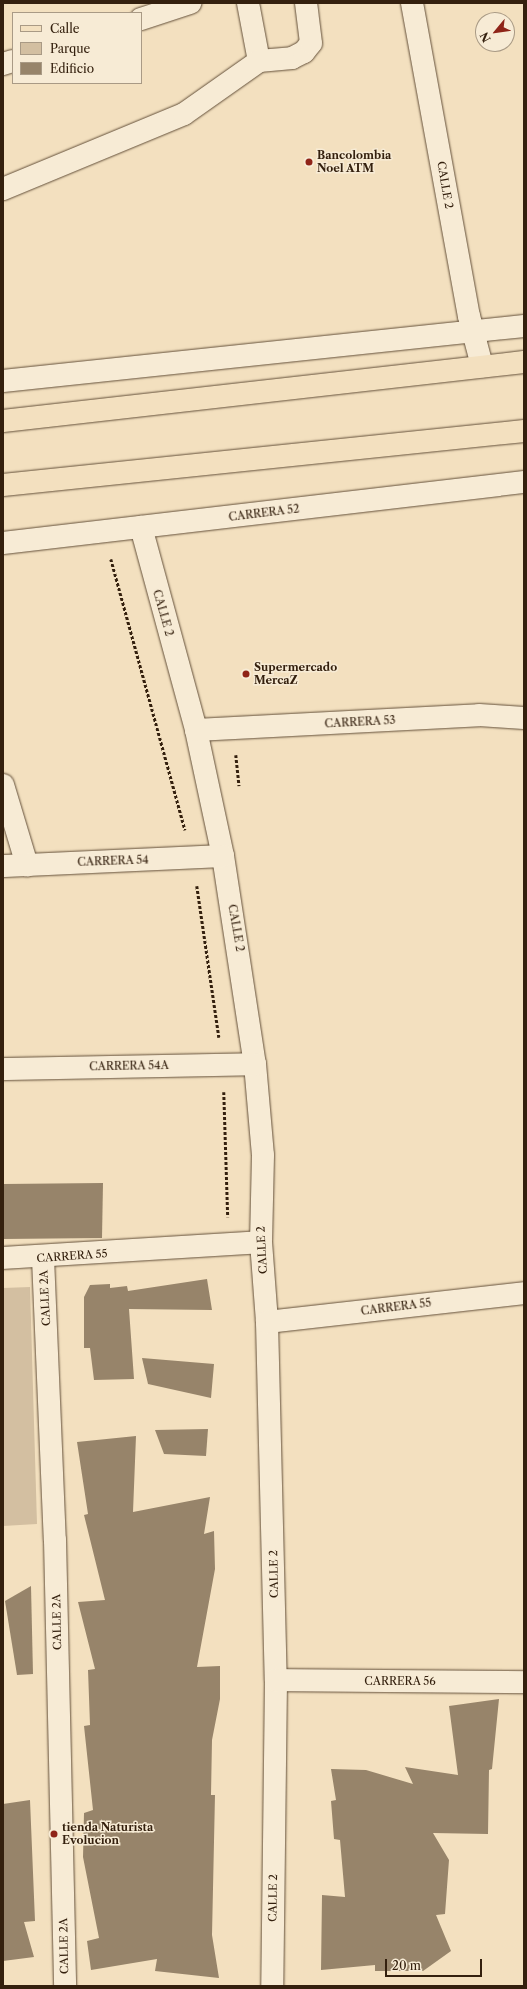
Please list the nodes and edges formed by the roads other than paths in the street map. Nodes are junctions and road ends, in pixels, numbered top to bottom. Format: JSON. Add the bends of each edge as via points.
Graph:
{"nodes":[{"id":1,"x":190,"y":3,"type":"edge"},
{"id":2,"x":248,"y":3,"type":"edge"},
{"id":3,"x":306,"y":3,"type":"edge"},
{"id":4,"x":412,"y":3,"type":"edge"},
{"id":5,"x":142,"y":19,"type":"edge"},
{"id":6,"x":259,"y":61,"type":"junction"},
{"id":7,"x":3,"y":189,"type":"edge"},
{"id":8,"x":524,"y":326,"type":"edge"},
{"id":9,"x":472,"y":332,"type":"junction"},
{"id":10,"x":524,"y":362,"type":"edge"},
{"id":11,"x":482,"y":366,"type":"junction"},
{"id":12,"x":3,"y":381,"type":"edge"},
{"id":13,"x":3,"y":421,"type":"edge"},
{"id":14,"x":524,"y":431,"type":"edge"},
{"id":15,"x":524,"y":482,"type":"edge"},
{"id":16,"x":3,"y":486,"type":"edge"},
{"id":17,"x":141,"y":527,"type":"junction"},
{"id":18,"x":3,"y":543,"type":"edge"},
{"id":19,"x":524,"y":718,"type":"edge"},
{"id":20,"x":196,"y":730,"type":"junction"},
{"id":21,"x":3,"y":785,"type":"edge"},
{"id":22,"x":223,"y":856,"type":"junction"},
{"id":23,"x":27,"y":865,"type":"junction"},
{"id":24,"x":3,"y":866,"type":"edge"},
{"id":25,"x":255,"y":1064,"type":"junction"},
{"id":26,"x":3,"y":1069,"type":"edge"},
{"id":27,"x":260,"y":1242,"type":"junction"},
{"id":28,"x":3,"y":1258,"type":"edge"},
{"id":29,"x":43,"y":1258,"type":"junction"},
{"id":30,"x":524,"y":1292,"type":"edge"},
{"id":31,"x":267,"y":1322,"type":"junction"},
{"id":32,"x":276,"y":1680,"type":"junction"},
{"id":33,"x":524,"y":1682,"type":"edge"},
{"id":34,"x":65,"y":1986,"type":"edge"},
{"id":35,"x":272,"y":1986,"type":"edge"}],
"edges":[{"from":1,"to":5,"type":"street"},
{"from":2,"to":6,"type":"street"},
{"from":3,"to":6,"type":"street","via":[[311,42],[304,52],[292,58]]},
{"from":4,"to":9,"type":"street","name":"CALLE 2"},
{"from":6,"to":7,"type":"street","via":[[184,114]]},
{"from":8,"to":9,"type":"street"},
{"from":9,"to":11,"type":"street","name":"CALLE 2"},
{"from":9,"to":12,"type":"street"},
{"from":10,"to":11,"type":"main road"},
{"from":11,"to":13,"type":"main road"},
{"from":14,"to":16,"type":"main road"},
{"from":15,"to":17,"type":"street","name":"CARRERA 52"},
{"from":17,"to":18,"type":"street","name":"CARRERA 52"},
{"from":17,"to":20,"type":"street","name":"CALLE 2"},
{"from":19,"to":20,"type":"street","name":"CARRERA 53","via":[[479,715]]},
{"from":20,"to":22,"type":"street","name":"CALLE 2"},
{"from":21,"to":23,"type":"street"},
{"from":22,"to":23,"type":"street","name":"CARRERA 54"},
{"from":22,"to":25,"type":"street","name":"CALLE 2"},
{"from":23,"to":24,"type":"street","name":"CARRERA 54"},
{"from":25,"to":26,"type":"street","name":"CARRERA 54A"},
{"from":25,"to":27,"type":"street","name":"CALLE 2","via":[[263,1156]]},
{"from":27,"to":29,"type":"street","name":"CARRERA 55"},
{"from":27,"to":31,"type":"street","name":"CALLE 2"},
{"from":28,"to":29,"type":"street","name":"CARRERA 55"},
{"from":29,"to":34,"type":"street","name":"CALLE 2A","via":[[55,1540]]},
{"from":30,"to":31,"type":"street","name":"CARRERA 55"},
{"from":31,"to":32,"type":"street","name":"CALLE 2"},
{"from":32,"to":33,"type":"street","name":"CARRERA 56"},
{"from":32,"to":35,"type":"street","name":"CALLE 2"}]}
